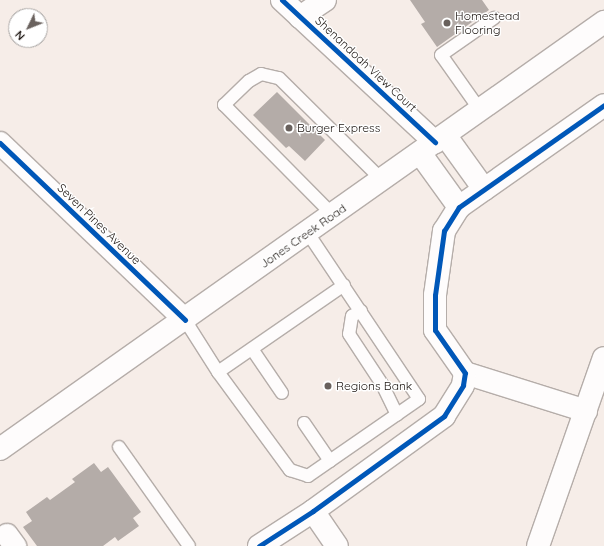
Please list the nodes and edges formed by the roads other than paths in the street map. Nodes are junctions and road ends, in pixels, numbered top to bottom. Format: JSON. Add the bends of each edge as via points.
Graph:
{"nodes":[{"id":1,"x":282,"y":0,"type":"edge"},
{"id":2,"x":325,"y":0,"type":"edge"},
{"id":3,"x":300,"y":17,"type":"junction"},
{"id":4,"x":494,"y":18,"type":"dead end"},
{"id":5,"x":604,"y":22,"type":"edge"},
{"id":6,"x":604,"y":105,"type":"edge"},
{"id":7,"x":480,"y":110,"type":"junction"},
{"id":8,"x":0,"y":143,"type":"edge"},
{"id":9,"x":433,"y":144,"type":"junction"},
{"id":10,"x":382,"y":180,"type":"junction"},
{"id":11,"x":484,"y":189,"type":"junction"},
{"id":12,"x":459,"y":207,"type":"junction"},
{"id":13,"x":333,"y":215,"type":"junction"},
{"id":14,"x":308,"y":233,"type":"junction"},
{"id":15,"x":344,"y":285,"type":"junction"},
{"id":16,"x":361,"y":311,"type":"junction"},
{"id":17,"x":185,"y":320,"type":"junction"},
{"id":18,"x":252,"y":349,"type":"junction"},
{"id":19,"x":604,"y":358,"type":"edge"},
{"id":20,"x":218,"y":372,"type":"junction"},
{"id":21,"x":465,"y":374,"type":"junction"},
{"id":22,"x":282,"y":393,"type":"dead end"},
{"id":23,"x":586,"y":411,"type":"junction"},
{"id":24,"x":397,"y":415,"type":"junction"},
{"id":25,"x":304,"y":423,"type":"dead end"},
{"id":26,"x":119,"y":447,"type":"dead end"},
{"id":27,"x":0,"y":448,"type":"edge"},
{"id":28,"x":330,"y":461,"type":"junction"},
{"id":29,"x":313,"y":511,"type":"junction"},
{"id":30,"x":189,"y":546,"type":"edge"},
{"id":31,"x":259,"y":546,"type":"edge"},
{"id":32,"x":337,"y":546,"type":"edge"},
{"id":33,"x":538,"y":546,"type":"edge"}],
"edges":[{"from":1,"to":3,"type":"street","name":"Shenandoah View Court"},
{"from":2,"to":3,"type":"street"},
{"from":3,"to":9,"type":"street","name":"Shenandoah View Court"},
{"from":4,"to":7,"type":"lane","via":[[441,55]]},
{"from":5,"to":7,"type":"street","name":"Jones Creek Road"},
{"from":6,"to":11,"type":"street"},
{"from":7,"to":9,"type":"street","name":"Jones Creek Road"},
{"from":8,"to":17,"type":"street","name":"Seven Pines Avenue"},
{"from":9,"to":10,"type":"street","name":"Jones Creek Road"},
{"from":9,"to":11,"type":"street"},
{"from":9,"to":12,"type":"street"},
{"from":10,"to":13,"type":"street","name":"Jones Creek Road"},
{"from":10,"to":13,"type":"lane","via":[[279,78],[261,74],[249,80],[224,105]]},
{"from":11,"to":12,"type":"street"},
{"from":12,"to":21,"type":"street","via":[[444,231],[435,295],[435,330]]},
{"from":13,"to":14,"type":"street","name":"Jones Creek Road"},
{"from":14,"to":15,"type":"lane"},
{"from":14,"to":17,"type":"street","name":"Jones Creek Road"},
{"from":15,"to":16,"type":"lane"},
{"from":15,"to":18,"type":"lane"},
{"from":16,"to":24,"type":"lane","via":[[352,316],[349,334],[382,384]]},
{"from":16,"to":24,"type":"lane","via":[[419,399]]},
{"from":17,"to":20,"type":"lane"},
{"from":17,"to":27,"type":"street","name":"Jones Creek Road"},
{"from":18,"to":20,"type":"lane"},
{"from":18,"to":22,"type":"lane"},
{"from":19,"to":23,"type":"street"},
{"from":20,"to":28,"type":"lane","via":[[290,470],[308,476]]},
{"from":21,"to":23,"type":"street"},
{"from":21,"to":29,"type":"street","via":[[464,385],[444,416]]},
{"from":23,"to":33,"type":"street"},
{"from":24,"to":28,"type":"lane"},
{"from":25,"to":28,"type":"lane"},
{"from":26,"to":30,"type":"lane"},
{"from":29,"to":31,"type":"street"},
{"from":29,"to":32,"type":"street"}]}
